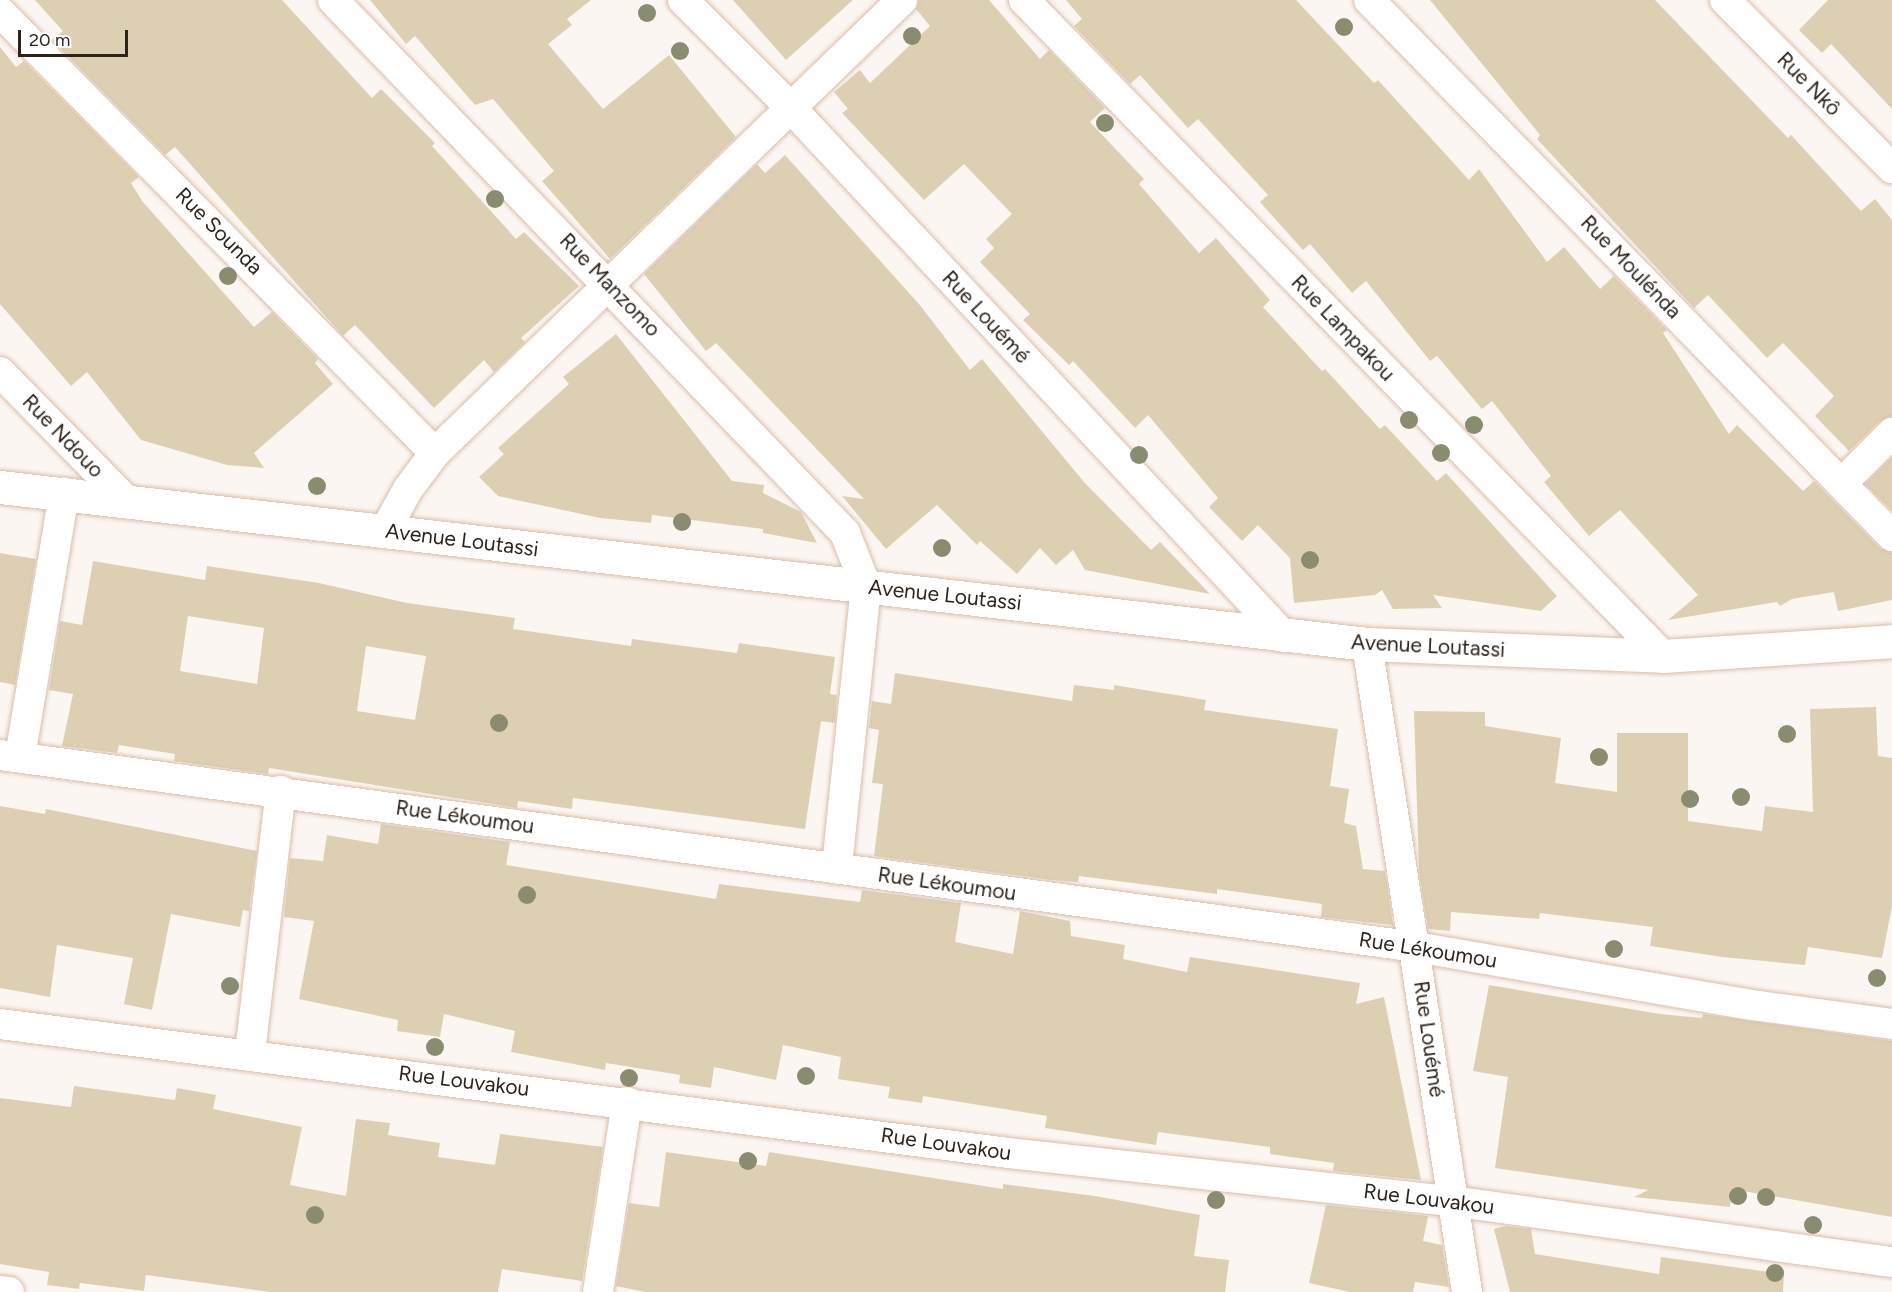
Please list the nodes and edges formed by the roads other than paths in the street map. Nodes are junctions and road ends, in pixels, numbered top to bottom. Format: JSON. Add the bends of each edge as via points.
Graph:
{"nodes":[{"id":1,"x":333,"y":0,"type":"edge"},
{"id":2,"x":683,"y":0,"type":"edge"},
{"id":3,"x":902,"y":0,"type":"edge"},
{"id":4,"x":1024,"y":0,"type":"edge"},
{"id":5,"x":1368,"y":0,"type":"edge"},
{"id":6,"x":1725,"y":0,"type":"edge"},
{"id":7,"x":0,"y":12,"type":"edge"},
{"id":8,"x":791,"y":108,"type":"junction"},
{"id":9,"x":1892,"y":168,"type":"edge"},
{"id":10,"x":610,"y":284,"type":"junction"},
{"id":11,"x":0,"y":372,"type":"edge"},
{"id":12,"x":1892,"y":433,"type":"edge"},
{"id":13,"x":435,"y":453,"type":"junction"},
{"id":14,"x":1842,"y":483,"type":"junction"},
{"id":15,"x":0,"y":487,"type":"edge"},
{"id":16,"x":64,"y":493,"type":"junction"},
{"id":17,"x":126,"y":500,"type":"junction"},
{"id":18,"x":385,"y":531,"type":"junction"},
{"id":19,"x":1892,"y":536,"type":"edge"},
{"id":20,"x":866,"y":586,"type":"junction"},
{"id":21,"x":1285,"y":637,"type":"junction"},
{"id":22,"x":1892,"y":641,"type":"edge"},
{"id":23,"x":1367,"y":644,"type":"junction"},
{"id":24,"x":1663,"y":656,"type":"junction"},
{"id":25,"x":10,"y":756,"type":"edge"},
{"id":26,"x":281,"y":791,"type":"junction"},
{"id":27,"x":837,"y":869,"type":"junction"},
{"id":28,"x":1416,"y":947,"type":"junction"},
{"id":29,"x":0,"y":1024,"type":"edge"},
{"id":30,"x":1892,"y":1024,"type":"edge"},
{"id":31,"x":250,"y":1053,"type":"junction"},
{"id":32,"x":627,"y":1102,"type":"junction"},
{"id":33,"x":1451,"y":1201,"type":"junction"},
{"id":34,"x":1892,"y":1262,"type":"edge"},
{"id":35,"x":0,"y":1291,"type":"edge"},
{"id":36,"x":9,"y":1292,"type":"edge"},
{"id":37,"x":598,"y":1292,"type":"edge"},
{"id":38,"x":1467,"y":1292,"type":"edge"}],
"edges":[{"from":1,"to":10,"type":"street","name":"Rue Manzomo"},
{"from":2,"to":8,"type":"street","name":"Rue Louémé"},
{"from":3,"to":8,"type":"street"},
{"from":4,"to":24,"type":"street","name":"Rue Lampakou"},
{"from":5,"to":14,"type":"street","name":"Rue Moulénda"},
{"from":6,"to":9,"type":"street","name":"Rue Nkô"},
{"from":7,"to":13,"type":"street","name":"Rue Sounda"},
{"from":8,"to":10,"type":"street"},
{"from":8,"to":21,"type":"street","name":"Rue Louémé"},
{"from":10,"to":13,"type":"street"},
{"from":10,"to":20,"type":"street","name":"Rue Manzomo","via":[[845,533]]},
{"from":11,"to":17,"type":"street","name":"Rue Ndouo"},
{"from":12,"to":14,"type":"street"},
{"from":13,"to":18,"type":"street","via":[[408,489]]},
{"from":14,"to":19,"type":"street","name":"Rue Moulénda"},
{"from":15,"to":16,"type":"main road","name":"Avenue Loutassi"},
{"from":16,"to":17,"type":"main road","name":"Avenue Loutassi"},
{"from":16,"to":25,"type":"street"},
{"from":17,"to":18,"type":"main road","name":"Avenue Loutassi"},
{"from":18,"to":20,"type":"main road","name":"Avenue Loutassi"},
{"from":20,"to":21,"type":"main road","name":"Avenue Loutassi"},
{"from":20,"to":27,"type":"street"},
{"from":21,"to":23,"type":"main road","name":"Avenue Loutassi"},
{"from":22,"to":24,"type":"main road","name":"Avenue Loutassi"},
{"from":23,"to":24,"type":"main road","name":"Avenue Loutassi"},
{"from":23,"to":28,"type":"street","name":"Rue Louémé"},
{"from":25,"to":26,"type":"street","name":"Rue Lékoumou"},
{"from":26,"to":27,"type":"street","name":"Rue Lékoumou"},
{"from":26,"to":31,"type":"street"},
{"from":27,"to":28,"type":"street","name":"Rue Lékoumou"},
{"from":28,"to":30,"type":"street","name":"Rue Lékoumou","via":[[1752,1005]]},
{"from":28,"to":33,"type":"street","name":"Rue Louémé"},
{"from":29,"to":31,"type":"street","name":"Rue Louvakou"},
{"from":31,"to":32,"type":"street","name":"Rue Louvakou"},
{"from":32,"to":33,"type":"street","name":"Rue Louvakou","via":[[1008,1153]]},
{"from":32,"to":37,"type":"street"},
{"from":33,"to":34,"type":"street","name":"Rue Louvakou"},
{"from":33,"to":38,"type":"street","name":"Rue Louémé"},
{"from":35,"to":36,"type":"street"}]}
